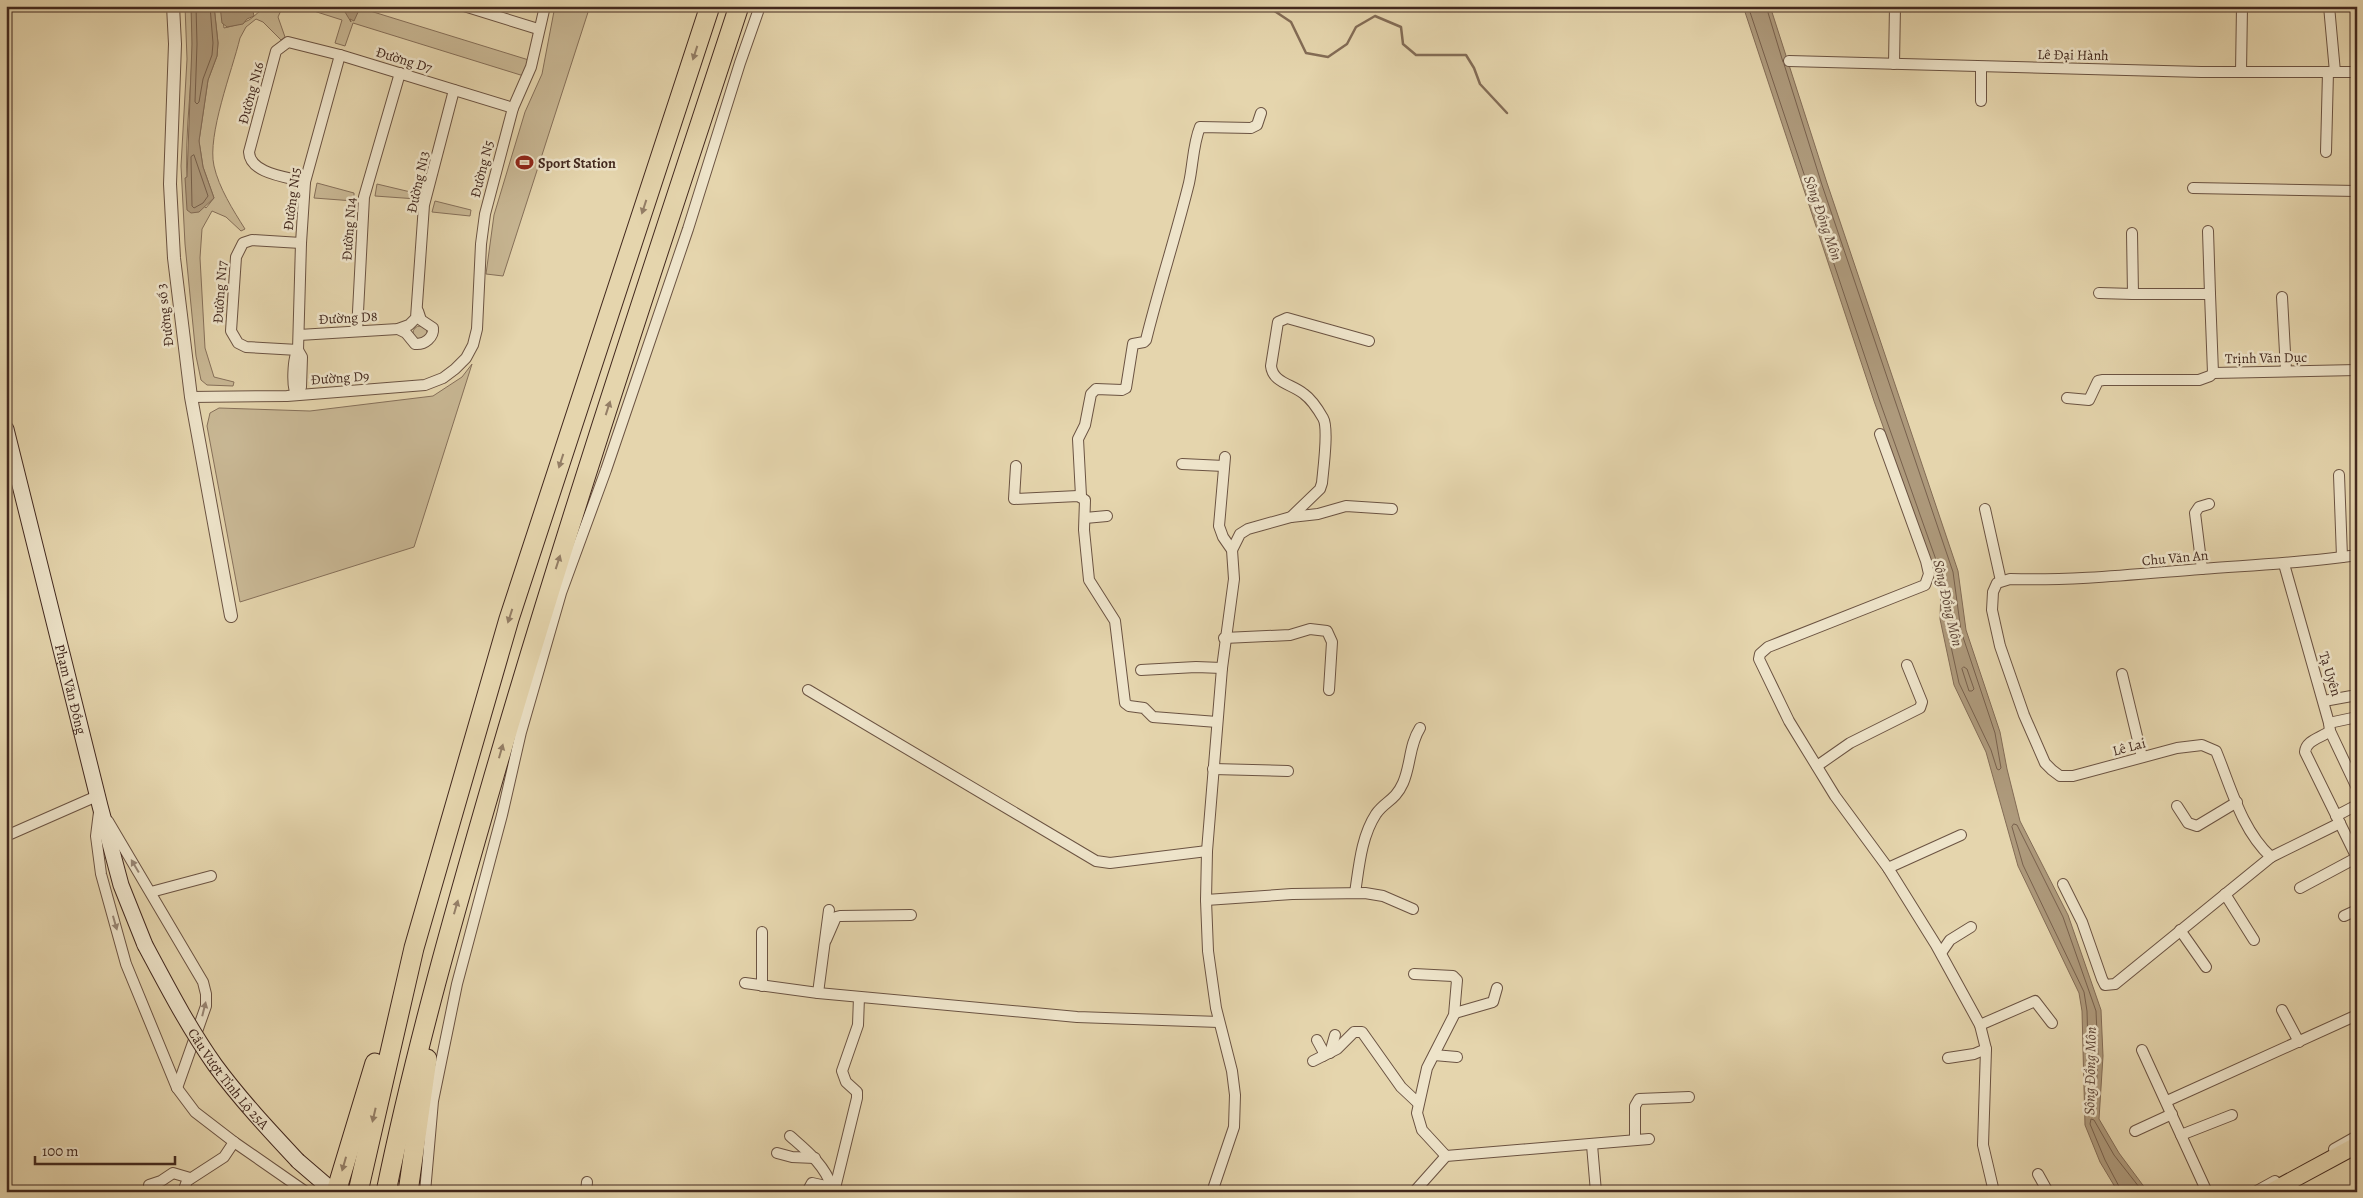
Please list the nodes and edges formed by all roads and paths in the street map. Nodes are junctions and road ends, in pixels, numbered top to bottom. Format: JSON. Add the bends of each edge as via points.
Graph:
{"nodes":[{"id":1,"x":173,"y":6,"type":"edge"},
{"id":2,"x":545,"y":6,"type":"edge"},
{"id":3,"x":710,"y":6,"type":"edge"},
{"id":4,"x":739,"y":6,"type":"edge"},
{"id":5,"x":760,"y":6,"type":"edge"},
{"id":6,"x":1894,"y":6,"type":"edge"},
{"id":7,"x":2242,"y":6,"type":"edge"},
{"id":8,"x":2329,"y":6,"type":"edge"},
{"id":9,"x":472,"y":7,"type":"edge"},
{"id":10,"x":538,"y":30,"type":"junction"},
{"id":11,"x":288,"y":42,"type":"joint"},
{"id":12,"x":340,"y":55,"type":"junction"},
{"id":13,"x":1789,"y":62,"type":"dead end"},
{"id":14,"x":1894,"y":64,"type":"junction"},
{"id":15,"x":1981,"y":67,"type":"junction"},
{"id":16,"x":2241,"y":72,"type":"junction"},
{"id":17,"x":2332,"y":72,"type":"junction"},
{"id":18,"x":2357,"y":72,"type":"edge"},
{"id":19,"x":400,"y":73,"type":"junction"},
{"id":20,"x":454,"y":90,"type":"junction"},
{"id":21,"x":1981,"y":101,"type":"dead end"},
{"id":22,"x":513,"y":108,"type":"junction"},
{"id":23,"x":1261,"y":113,"type":"dead end"},
{"id":24,"x":2326,"y":152,"type":"dead end"},
{"id":25,"x":305,"y":182,"type":"junction"},
{"id":26,"x":2193,"y":188,"type":"dead end"},
{"id":27,"x":2357,"y":191,"type":"edge"},
{"id":28,"x":2208,"y":230,"type":"dead end"},
{"id":29,"x":2132,"y":233,"type":"dead end"},
{"id":30,"x":301,"y":243,"type":"junction"},
{"id":31,"x":2099,"y":293,"type":"dead end"},
{"id":32,"x":2133,"y":294,"type":"junction"},
{"id":33,"x":2210,"y":294,"type":"junction"},
{"id":34,"x":2282,"y":297,"type":"dead end"},
{"id":35,"x":418,"y":311,"type":"junction"},
{"id":36,"x":398,"y":330,"type":"junction"},
{"id":37,"x":357,"y":331,"type":"junction"},
{"id":38,"x":299,"y":335,"type":"junction"},
{"id":39,"x":1369,"y":341,"type":"dead end"},
{"id":40,"x":473,"y":344,"type":"joint"},
{"id":41,"x":298,"y":350,"type":"junction"},
{"id":42,"x":2357,"y":370,"type":"edge"},
{"id":43,"x":2286,"y":371,"type":"junction"},
{"id":44,"x":2213,"y":373,"type":"junction"},
{"id":45,"x":298,"y":395,"type":"junction"},
{"id":46,"x":191,"y":396,"type":"junction"},
{"id":47,"x":2067,"y":398,"type":"dead end"},
{"id":48,"x":6,"y":429,"type":"edge"},
{"id":49,"x":1880,"y":434,"type":"dead end"},
{"id":50,"x":1182,"y":464,"type":"dead end"},
{"id":51,"x":1016,"y":466,"type":"dead end"},
{"id":52,"x":2339,"y":475,"type":"dead end"},
{"id":53,"x":1081,"y":496,"type":"junction"},
{"id":54,"x":2209,"y":504,"type":"dead end"},
{"id":55,"x":1392,"y":509,"type":"dead end"},
{"id":56,"x":1985,"y":509,"type":"dead end"},
{"id":57,"x":1107,"y":516,"type":"dead end"},
{"id":58,"x":1291,"y":517,"type":"junction"},
{"id":59,"x":1085,"y":518,"type":"junction"},
{"id":60,"x":1232,"y":550,"type":"junction"},
{"id":61,"x":2357,"y":555,"type":"edge"},
{"id":62,"x":2342,"y":557,"type":"junction"},
{"id":63,"x":2284,"y":564,"type":"junction"},
{"id":64,"x":2202,"y":569,"type":"junction"},
{"id":65,"x":1999,"y":582,"type":"junction"},
{"id":66,"x":231,"y":616,"type":"dead end"},
{"id":67,"x":1224,"y":638,"type":"junction"},
{"id":68,"x":1907,"y":664,"type":"dead end"},
{"id":69,"x":1222,"y":668,"type":"junction"},
{"id":70,"x":1141,"y":670,"type":"dead end"},
{"id":71,"x":2122,"y":674,"type":"dead end"},
{"id":72,"x":808,"y":690,"type":"dead end"},
{"id":73,"x":1330,"y":690,"type":"dead end"},
{"id":74,"x":2357,"y":695,"type":"edge"},
{"id":75,"x":2324,"y":701,"type":"junction"},
{"id":76,"x":2357,"y":717,"type":"edge"},
{"id":77,"x":1217,"y":722,"type":"junction"},
{"id":78,"x":2330,"y":727,"type":"junction"},
{"id":79,"x":1420,"y":728,"type":"dead end"},
{"id":80,"x":2142,"y":757,"type":"junction"},
{"id":81,"x":1817,"y":766,"type":"junction"},
{"id":82,"x":1213,"y":769,"type":"junction"},
{"id":83,"x":1288,"y":771,"type":"dead end"},
{"id":84,"x":2357,"y":788,"type":"edge"},
{"id":85,"x":98,"y":801,"type":"junction"},
{"id":86,"x":2237,"y":802,"type":"junction"},
{"id":87,"x":2357,"y":804,"type":"edge"},
{"id":88,"x":2177,"y":806,"type":"dead end"},
{"id":89,"x":2338,"y":820,"type":"junction"},
{"id":90,"x":1961,"y":834,"type":"dead end"},
{"id":91,"x":6,"y":836,"type":"edge"},
{"id":92,"x":1207,"y":850,"type":"junction"},
{"id":93,"x":2271,"y":857,"type":"junction"},
{"id":94,"x":2357,"y":858,"type":"edge"},
{"id":95,"x":1888,"y":868,"type":"junction"},
{"id":96,"x":211,"y":876,"type":"dead end"},
{"id":97,"x":2063,"y":884,"type":"dead end"},
{"id":98,"x":2300,"y":888,"type":"dead end"},
{"id":99,"x":151,"y":892,"type":"junction"},
{"id":100,"x":1356,"y":892,"type":"junction"},
{"id":101,"x":2226,"y":894,"type":"junction"},
{"id":102,"x":1206,"y":900,"type":"junction"},
{"id":103,"x":1413,"y":909,"type":"dead end"},
{"id":104,"x":829,"y":910,"type":"dead end"},
{"id":105,"x":2357,"y":910,"type":"edge"},
{"id":106,"x":911,"y":915,"type":"dead end"},
{"id":107,"x":2344,"y":916,"type":"dead end"},
{"id":108,"x":1971,"y":927,"type":"dead end"},
{"id":109,"x":2180,"y":930,"type":"junction"},
{"id":110,"x":762,"y":932,"type":"dead end"},
{"id":111,"x":826,"y":940,"type":"junction"},
{"id":112,"x":2254,"y":940,"type":"dead end"},
{"id":113,"x":145,"y":945,"type":"joint"},
{"id":114,"x":414,"y":948,"type":"junction"},
{"id":115,"x":1940,"y":953,"type":"junction"},
{"id":116,"x":442,"y":954,"type":"junction"},
{"id":117,"x":2206,"y":967,"type":"dead end"},
{"id":118,"x":1414,"y":974,"type":"dead end"},
{"id":119,"x":744,"y":984,"type":"dead end"},
{"id":120,"x":762,"y":986,"type":"junction"},
{"id":121,"x":1497,"y":988,"type":"dead end"},
{"id":122,"x":818,"y":993,"type":"junction"},
{"id":123,"x":859,"y":997,"type":"junction"},
{"id":124,"x":2282,"y":1010,"type":"dead end"},
{"id":125,"x":1455,"y":1013,"type":"junction"},
{"id":126,"x":2357,"y":1014,"type":"edge"},
{"id":127,"x":1219,"y":1022,"type":"junction"},
{"id":128,"x":2052,"y":1023,"type":"dead end"},
{"id":129,"x":1980,"y":1025,"type":"junction"},
{"id":130,"x":1335,"y":1035,"type":"dead end"},
{"id":131,"x":1317,"y":1040,"type":"dead end"},
{"id":132,"x":2299,"y":1042,"type":"junction"},
{"id":133,"x":1986,"y":1049,"type":"junction"},
{"id":134,"x":2142,"y":1050,"type":"dead end"},
{"id":135,"x":1326,"y":1055,"type":"junction"},
{"id":136,"x":1434,"y":1055,"type":"junction"},
{"id":137,"x":1457,"y":1056,"type":"dead end"},
{"id":138,"x":1948,"y":1058,"type":"dead end"},
{"id":139,"x":1313,"y":1061,"type":"dead end"},
{"id":140,"x":177,"y":1088,"type":"junction"},
{"id":141,"x":1689,"y":1096,"type":"dead end"},
{"id":142,"x":2167,"y":1101,"type":"junction"},
{"id":143,"x":1418,"y":1103,"type":"junction"},
{"id":144,"x":2172,"y":1114,"type":"junction"},
{"id":145,"x":2232,"y":1115,"type":"dead end"},
{"id":146,"x":2135,"y":1132,"type":"dead end"},
{"id":147,"x":2181,"y":1135,"type":"junction"},
{"id":148,"x":790,"y":1136,"type":"dead end"},
{"id":149,"x":2357,"y":1136,"type":"edge"},
{"id":150,"x":1649,"y":1139,"type":"dead end"},
{"id":151,"x":1634,"y":1140,"type":"junction"},
{"id":152,"x":234,"y":1142,"type":"junction"},
{"id":153,"x":2357,"y":1144,"type":"edge"},
{"id":154,"x":1592,"y":1145,"type":"junction"},
{"id":155,"x":777,"y":1153,"type":"dead end"},
{"id":156,"x":2357,"y":1153,"type":"edge"},
{"id":157,"x":1446,"y":1156,"type":"junction"},
{"id":158,"x":815,"y":1158,"type":"junction"},
{"id":159,"x":2038,"y":1174,"type":"dead end"},
{"id":160,"x":190,"y":1178,"type":"junction"},
{"id":161,"x":149,"y":1185,"type":"dead end"},
{"id":162,"x":836,"y":1189,"type":"edge"},
{"id":163,"x":183,"y":1192,"type":"edge"},
{"id":164,"x":306,"y":1192,"type":"edge"},
{"id":165,"x":335,"y":1192,"type":"edge"},
{"id":166,"x":358,"y":1192,"type":"edge"},
{"id":167,"x":386,"y":1192,"type":"edge"},
{"id":168,"x":408,"y":1192,"type":"edge"},
{"id":169,"x":425,"y":1192,"type":"edge"},
{"id":170,"x":806,"y":1192,"type":"edge"},
{"id":171,"x":1212,"y":1192,"type":"edge"},
{"id":172,"x":1414,"y":1192,"type":"edge"},
{"id":173,"x":1596,"y":1192,"type":"edge"},
{"id":174,"x":1994,"y":1192,"type":"edge"},
{"id":175,"x":2048,"y":1192,"type":"edge"},
{"id":176,"x":2207,"y":1192,"type":"edge"},
{"id":177,"x":2255,"y":1192,"type":"edge"},
{"id":178,"x":2270,"y":1192,"type":"edge"},
{"id":179,"x":2284,"y":1192,"type":"edge"}],
"edges":[{"from":1,"to":46,"type":"street","name":"Đường số 3","via":[[170,184],[174,258]]},
{"from":2,"to":10,"type":"street","name":"Đường N5"},
{"from":3,"to":114,"type":"highway","one_way":true,"via":[[509,619]]},
{"from":116,"to":4,"type":"highway","one_way":true,"via":[[537,628]]},
{"from":5,"to":169,"type":"street","via":[[688,229],[561,593],[521,732],[456,984],[433,1101]]},
{"from":6,"to":14,"type":"street"},
{"from":7,"to":16,"type":"street"},
{"from":8,"to":17,"type":"street"},
{"from":9,"to":10,"type":"street"},
{"from":10,"to":22,"type":"street","name":"Đường N5","via":[[531,67]]},
{"from":11,"to":12,"type":"street","name":"Đường D7"},
{"from":11,"to":25,"type":"street","name":"Đường N16","via":[[276,51],[249,157],[259,168]]},
{"from":12,"to":19,"type":"street","name":"Đường D7"},
{"from":12,"to":25,"type":"street","name":"Đường N15"},
{"from":13,"to":14,"type":"street","name":"Lê Đại Hành"},
{"from":14,"to":15,"type":"street","name":"Lê Đại Hành"},
{"from":15,"to":16,"type":"street","name":"Lê Đại Hành"},
{"from":15,"to":21,"type":"street"},
{"from":16,"to":17,"type":"street","name":"Lê Đại Hành"},
{"from":17,"to":18,"type":"street","name":"Lê Đại Hành"},
{"from":17,"to":24,"type":"street"},
{"from":19,"to":20,"type":"street","name":"Đường D7"},
{"from":19,"to":37,"type":"street","name":"Đường N14","via":[[364,197]]},
{"from":20,"to":22,"type":"street","name":"Đường D7"},
{"from":20,"to":35,"type":"street","name":"Đường N13","via":[[424,205]]},
{"from":22,"to":40,"type":"street","name":"Đường N5","via":[[485,214],[477,329]]},
{"from":23,"to":53,"type":"street","via":[[1251,128],[1200,127],[1189,182],[1146,340],[1133,344],[1124,390],[1092,390],[1078,439]]},
{"from":25,"to":30,"type":"street","name":"Đường N15"},
{"from":26,"to":27,"type":"street"},
{"from":28,"to":33,"type":"street","name":"Trịnh Văn Dục"},
{"from":29,"to":32,"type":"street"},
{"from":30,"to":38,"type":"street","name":"Đường N15"},
{"from":30,"to":41,"type":"street","name":"Đường N17","via":[[252,240],[243,244],[236,257],[231,331],[238,343],[256,348]]},
{"from":31,"to":32,"type":"street"},
{"from":32,"to":33,"type":"street"},
{"from":33,"to":44,"type":"street","name":"Trịnh Văn Dục"},
{"from":34,"to":43,"type":"street"},
{"from":35,"to":36,"type":"street","via":[[411,324]]},
{"from":35,"to":36,"type":"street","via":[[421,320],[433,328],[427,340],[415,344]]},
{"from":36,"to":37,"type":"street","name":"Đường D8"},
{"from":37,"to":38,"type":"street","name":"Đường D8"},
{"from":38,"to":41,"type":"street","name":"Đường N15"},
{"from":39,"to":58,"type":"street","via":[[1287,318],[1277,324],[1271,373],[1306,395],[1324,421],[1320,489]]},
{"from":40,"to":45,"type":"street","name":"Đường D9","via":[[455,369],[425,385]]},
{"from":41,"to":45,"type":"street","name":"Đường N15","via":[[302,357]]},
{"from":42,"to":43,"type":"street","name":"Trịnh Văn Dục"},
{"from":43,"to":44,"type":"street","name":"Trịnh Văn Dục"},
{"from":44,"to":47,"type":"street","via":[[2199,380],[2103,380],[2098,381],[2089,400]]},
{"from":45,"to":46,"type":"street","name":"Đường D9"},
{"from":46,"to":66,"type":"street","name":"Đường số 3"},
{"from":48,"to":85,"type":"main road","name":"Phạm Văn Đồng"},
{"from":49,"to":81,"type":"street","via":[[1926,561],[1929,574],[1925,584],[1768,647],[1759,659],[1785,713]]},
{"from":50,"to":60,"type":"street","via":[[1224,461],[1219,526]]},
{"from":51,"to":53,"type":"street","via":[[1014,499]]},
{"from":52,"to":62,"type":"street"},
{"from":53,"to":59,"type":"street","via":[[1085,500]]},
{"from":54,"to":64,"type":"street","via":[[2199,507],[2195,513]]},
{"from":55,"to":58,"type":"street","via":[[1346,506]]},
{"from":56,"to":65,"type":"street"},
{"from":57,"to":59,"type":"street"},
{"from":58,"to":60,"type":"street","via":[[1248,529],[1240,534]]},
{"from":59,"to":77,"type":"street","via":[[1089,580],[1115,621],[1125,703],[1144,708],[1153,717]]},
{"from":60,"to":67,"type":"street","via":[[1234,579]]},
{"from":61,"to":62,"type":"street","name":"Chu Văn An"},
{"from":62,"to":63,"type":"street","name":"Chu Văn An"},
{"from":63,"to":64,"type":"street","name":"Chu Văn An"},
{"from":63,"to":75,"type":"street","name":"Tạ Uyên"},
{"from":64,"to":65,"type":"street","name":"Chu Văn An"},
{"from":65,"to":80,"type":"street","name":"Lê Lai","via":[[1993,592],[1992,610],[2000,646],[2045,763],[2060,776],[2073,776]]},
{"from":67,"to":69,"type":"street"},
{"from":67,"to":73,"type":"street","via":[[1290,635],[1310,629],[1327,631],[1332,642]]},
{"from":68,"to":81,"type":"street","via":[[1922,702],[1920,708],[1850,743]]},
{"from":69,"to":70,"type":"street"},
{"from":69,"to":77,"type":"street"},
{"from":71,"to":80,"type":"street"},
{"from":72,"to":92,"type":"street","via":[[1096,861],[1110,863]]},
{"from":74,"to":75,"type":"street"},
{"from":75,"to":78,"type":"street","name":"Tạ Uyên"},
{"from":76,"to":78,"type":"street"},
{"from":77,"to":82,"type":"street"},
{"from":78,"to":84,"type":"street","name":"Tạ Uyên"},
{"from":78,"to":89,"type":"street","via":[[2321,738],[2309,742],[2305,752]]},
{"from":79,"to":100,"type":"street","via":[[1414,737],[1410,766],[1399,793],[1376,814],[1370,826],[1362,849]]},
{"from":80,"to":86,"type":"street","name":"Lê Lai","via":[[2192,746],[2209,746],[2216,751]]},
{"from":81,"to":95,"type":"street"},
{"from":82,"to":83,"type":"street"},
{"from":82,"to":92,"type":"street"},
{"from":85,"to":91,"type":"street"},
{"from":99,"to":85,"type":"street","one_way":true},
{"from":85,"to":113,"type":"main road","name":"Phạm Văn Đồng","via":[[122,885]]},
{"from":85,"to":140,"type":"street","one_way":true,"via":[[96,836],[101,874],[126,964]]},
{"from":86,"to":88,"type":"street","via":[[2197,826],[2188,823]]},
{"from":86,"to":93,"type":"street","name":"Lê Lai","via":[[2247,828]]},
{"from":87,"to":89,"type":"street"},
{"from":89,"to":93,"type":"street"},
{"from":89,"to":94,"type":"street"},
{"from":90,"to":95,"type":"street"},
{"from":92,"to":102,"type":"street"},
{"from":93,"to":101,"type":"street"},
{"from":94,"to":98,"type":"street"},
{"from":95,"to":115,"type":"street"},
{"from":96,"to":99,"type":"street"},
{"from":97,"to":109,"type":"street","via":[[2106,985],[2115,984]]},
{"from":140,"to":99,"type":"street","one_way":true,"via":[[206,1006],[206,994],[203,982]]},
{"from":100,"to":102,"type":"street"},
{"from":100,"to":103,"type":"street","via":[[1383,896]]},
{"from":101,"to":109,"type":"street"},
{"from":101,"to":112,"type":"street"},
{"from":102,"to":127,"type":"street","via":[[1208,951]]},
{"from":104,"to":111,"type":"street"},
{"from":105,"to":107,"type":"street"},
{"from":106,"to":111,"type":"street","via":[[836,917]]},
{"from":108,"to":115,"type":"street","via":[[1950,940]]},
{"from":109,"to":117,"type":"street"},
{"from":110,"to":120,"type":"street"},
{"from":111,"to":122,"type":"street"},
{"from":113,"to":165,"type":"main road","name":"Cầu Vượt Tỉnh Lộ 25A","bridge":true,"via":[[215,1065],[270,1132]]},
{"from":114,"to":165,"type":"highway","one_way":true},
{"from":114,"to":166,"type":"highway","one_way":true},
{"from":115,"to":129,"type":"street"},
{"from":116,"to":167,"type":"highway"},
{"from":116,"to":168,"type":"highway"},
{"from":118,"to":125,"type":"street","via":[[1456,977]]},
{"from":119,"to":120,"type":"street"},
{"from":120,"to":122,"type":"street"},
{"from":121,"to":125,"type":"street","via":[[1493,1002]]},
{"from":122,"to":123,"type":"street"},
{"from":123,"to":127,"type":"street","via":[[1078,1017]]},
{"from":123,"to":162,"type":"street","via":[[858,1025],[842,1071],[846,1082],[857,1092],[857,1098]]},
{"from":124,"to":132,"type":"street"},
{"from":125,"to":136,"type":"street"},
{"from":126,"to":132,"type":"street"},
{"from":127,"to":171,"type":"street","via":[[1232,1071],[1234,1126]]},
{"from":128,"to":129,"type":"street","via":[[2035,1001]]},
{"from":129,"to":133,"type":"street"},
{"from":130,"to":135,"type":"street"},
{"from":131,"to":135,"type":"street"},
{"from":132,"to":142,"type":"street"},
{"from":133,"to":138,"type":"street"},
{"from":133,"to":174,"type":"street","via":[[1983,1145]]},
{"from":134,"to":142,"type":"street"},
{"from":135,"to":139,"type":"street"},
{"from":135,"to":143,"type":"street","via":[[1349,1036],[1362,1032],[1401,1087]]},
{"from":136,"to":137,"type":"street"},
{"from":136,"to":143,"type":"street","via":[[1424,1077]]},
{"from":140,"to":152,"type":"street","via":[[195,1112]]},
{"from":141,"to":151,"type":"street","via":[[1638,1100]]},
{"from":142,"to":144,"type":"street"},
{"from":143,"to":157,"type":"street","via":[[1418,1121],[1422,1130]]},
{"from":144,"to":146,"type":"street"},
{"from":144,"to":147,"type":"street"},
{"from":145,"to":147,"type":"street"},
{"from":147,"to":176,"type":"street"},
{"from":148,"to":158,"type":"street"},
{"from":149,"to":177,"type":"street"},
{"from":150,"to":151,"type":"street"},
{"from":151,"to":154,"type":"street"},
{"from":152,"to":160,"type":"street","via":[[224,1157]]},
{"from":152,"to":164,"type":"street"},
{"from":153,"to":178,"type":"main road"},
{"from":154,"to":157,"type":"street"},
{"from":154,"to":173,"type":"street"},
{"from":155,"to":158,"type":"street"},
{"from":156,"to":179,"type":"street"},
{"from":157,"to":172,"type":"street"},
{"from":158,"to":162,"type":"street"},
{"from":159,"to":175,"type":"street"},
{"from":160,"to":161,"type":"street","via":[[173,1173]]},
{"from":160,"to":163,"type":"street"},
{"from":162,"to":170,"type":"street","via":[[812,1183]]}]}
